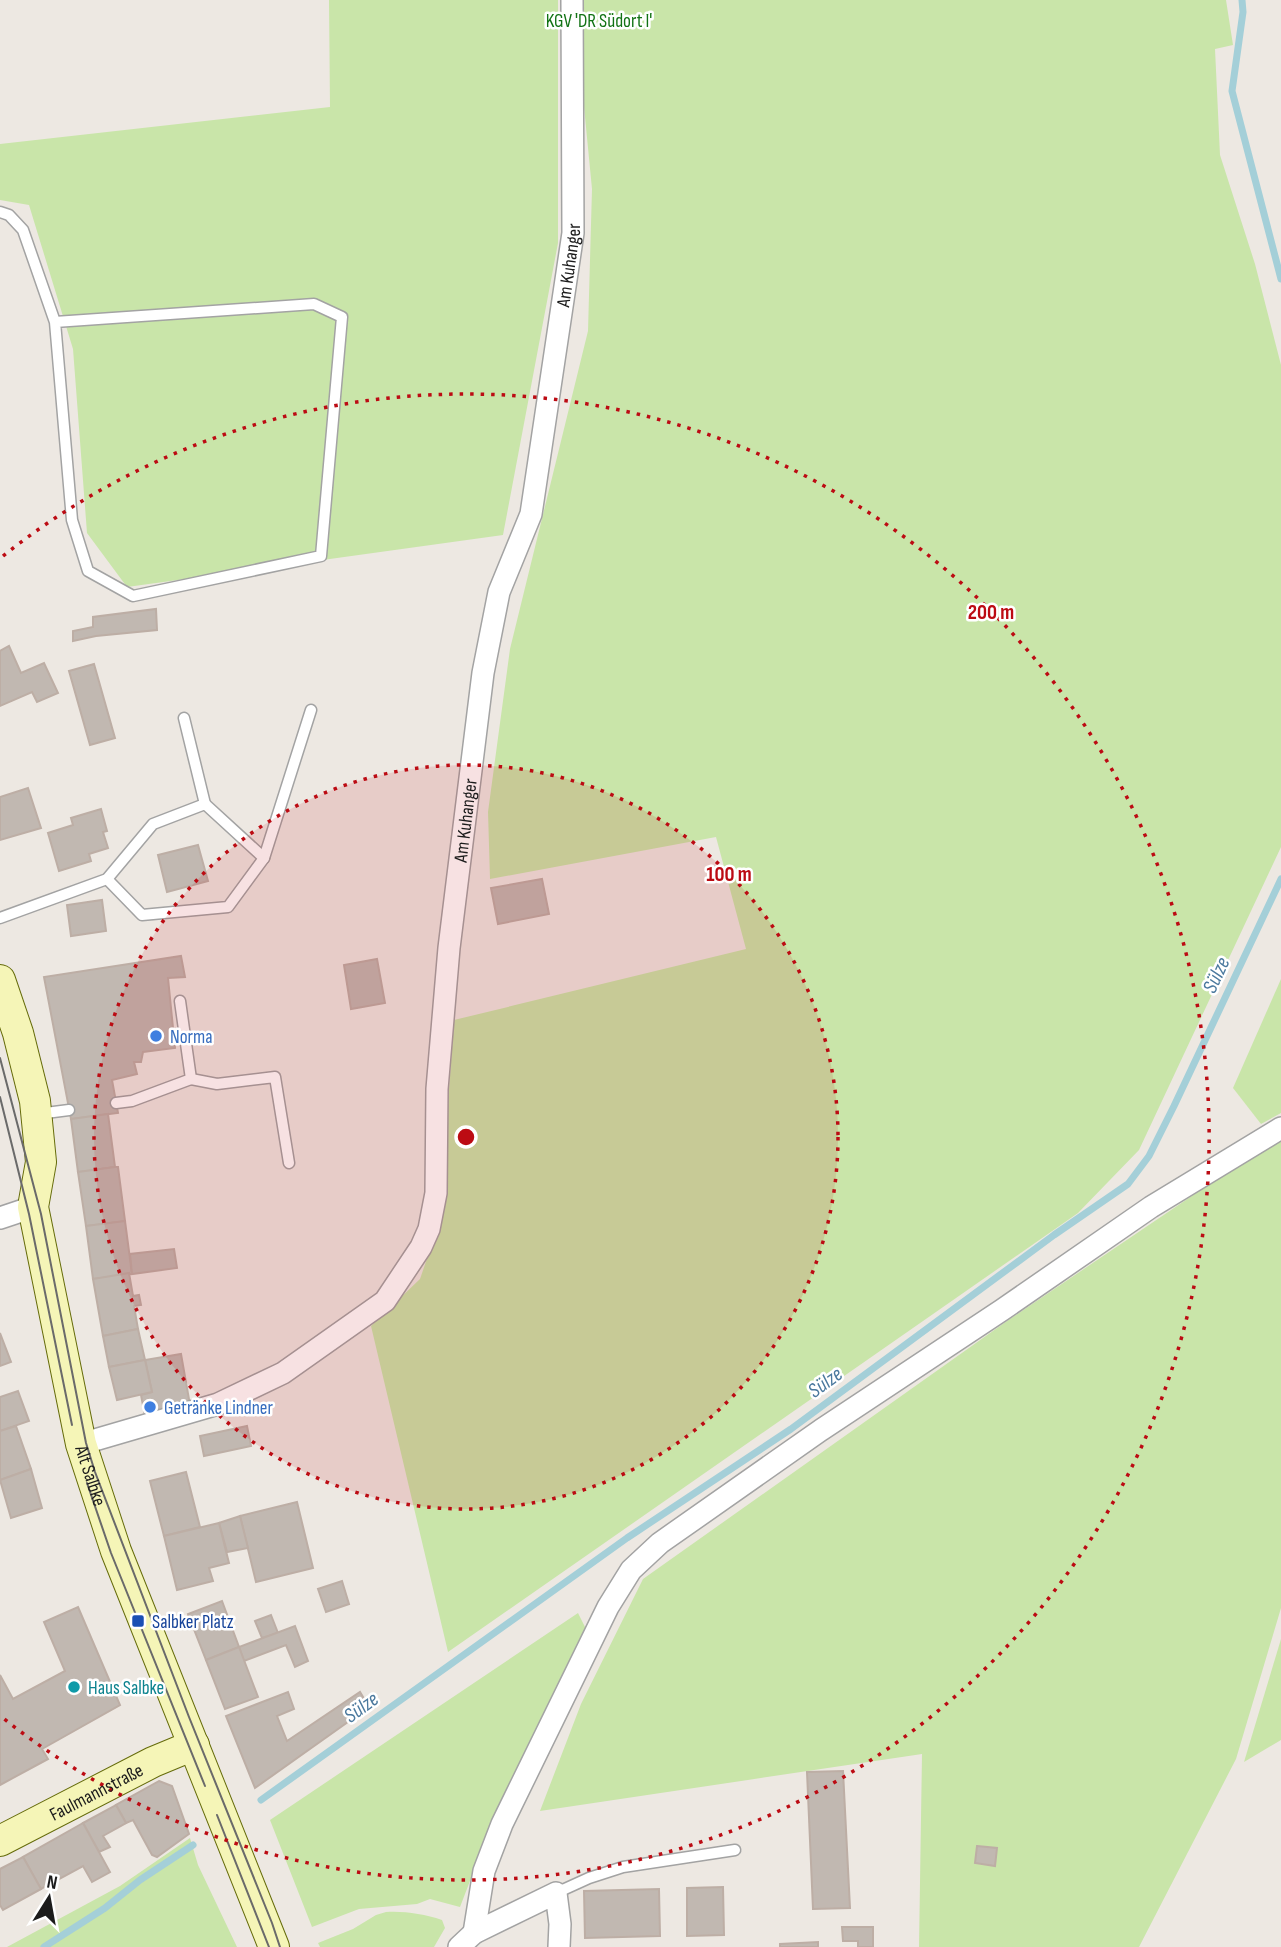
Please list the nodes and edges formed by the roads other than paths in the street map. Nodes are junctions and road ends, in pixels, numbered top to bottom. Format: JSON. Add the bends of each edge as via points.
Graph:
{"nodes":[{"id":1,"x":572,"y":0,"type":"edge"},
{"id":2,"x":0,"y":212,"type":"edge"},
{"id":3,"x":55,"y":322,"type":"junction"},
{"id":4,"x":311,"y":710,"type":"dead end"},
{"id":5,"x":184,"y":718,"type":"dead end"},
{"id":6,"x":205,"y":804,"type":"junction"},
{"id":7,"x":264,"y":858,"type":"junction"},
{"id":8,"x":107,"y":879,"type":"junction"},
{"id":9,"x":0,"y":918,"type":"edge"},
{"id":10,"x":0,"y":980,"type":"edge"},
{"id":11,"x":180,"y":1001,"type":"dead end"},
{"id":12,"x":191,"y":1079,"type":"junction"},
{"id":13,"x":116,"y":1103,"type":"dead end"},
{"id":14,"x":69,"y":1110,"type":"dead end"},
{"id":15,"x":38,"y":1114,"type":"junction"},
{"id":16,"x":1281,"y":1128,"type":"edge"},
{"id":17,"x":289,"y":1163,"type":"dead end"},
{"id":18,"x":33,"y":1207,"type":"junction"},
{"id":19,"x":0,"y":1219,"type":"edge"},
{"id":20,"x":81,"y":1444,"type":"junction"},
{"id":21,"x":194,"y":1745,"type":"junction"},
{"id":22,"x":0,"y":1841,"type":"edge"},
{"id":23,"x":734,"y":1850,"type":"dead end"},
{"id":24,"x":556,"y":1893,"type":"junction"},
{"id":25,"x":467,"y":1940,"type":"edge"},
{"id":26,"x":274,"y":1947,"type":"edge"},
{"id":27,"x":559,"y":1947,"type":"edge"}],
"edges":[{"from":1,"to":20,"type":"street","name":"Am Kuhanger","via":[[573,233],[531,514],[499,592],[483,673],[449,948],[432,1220],[421,1247],[385,1301],[283,1373],[218,1404]]},
{"from":2,"to":3,"type":"lane","via":[[23,230]]},
{"from":3,"to":3,"type":"lane","via":[[72,520],[88,571],[133,596],[321,556],[342,317],[314,304]]},
{"from":4,"to":7,"type":"lane"},
{"from":5,"to":6,"type":"lane"},
{"from":6,"to":7,"type":"lane"},
{"from":6,"to":8,"type":"lane","via":[[153,824]]},
{"from":7,"to":8,"type":"lane","via":[[228,907],[142,915]]},
{"from":8,"to":9,"type":"lane"},
{"from":10,"to":15,"type":"main road","name":"Alt Salbke"},
{"from":11,"to":12,"type":"lane"},
{"from":12,"to":13,"type":"lane"},
{"from":12,"to":17,"type":"lane","via":[[217,1084],[275,1076]]},
{"from":14,"to":15,"type":"lane"},
{"from":15,"to":18,"type":"main road","name":"Alt Salbke","via":[[41,1162]]},
{"from":16,"to":25,"type":"street","via":[[1151,1208],[821,1430],[638,1562],[608,1607],[498,1834]]},
{"from":18,"to":19,"type":"street"},
{"from":18,"to":20,"type":"main road","name":"Alt Salbke"},
{"from":20,"to":21,"type":"main road","name":"Alt Salbke","via":[[116,1551]]},
{"from":21,"to":22,"type":"main road","name":"Faulmannstraße"},
{"from":21,"to":26,"type":"main road","name":"Alt Salbke"},
{"from":23,"to":24,"type":"lane","via":[[623,1867]]},
{"from":24,"to":25,"type":"street"},
{"from":24,"to":27,"type":"street"}]}
